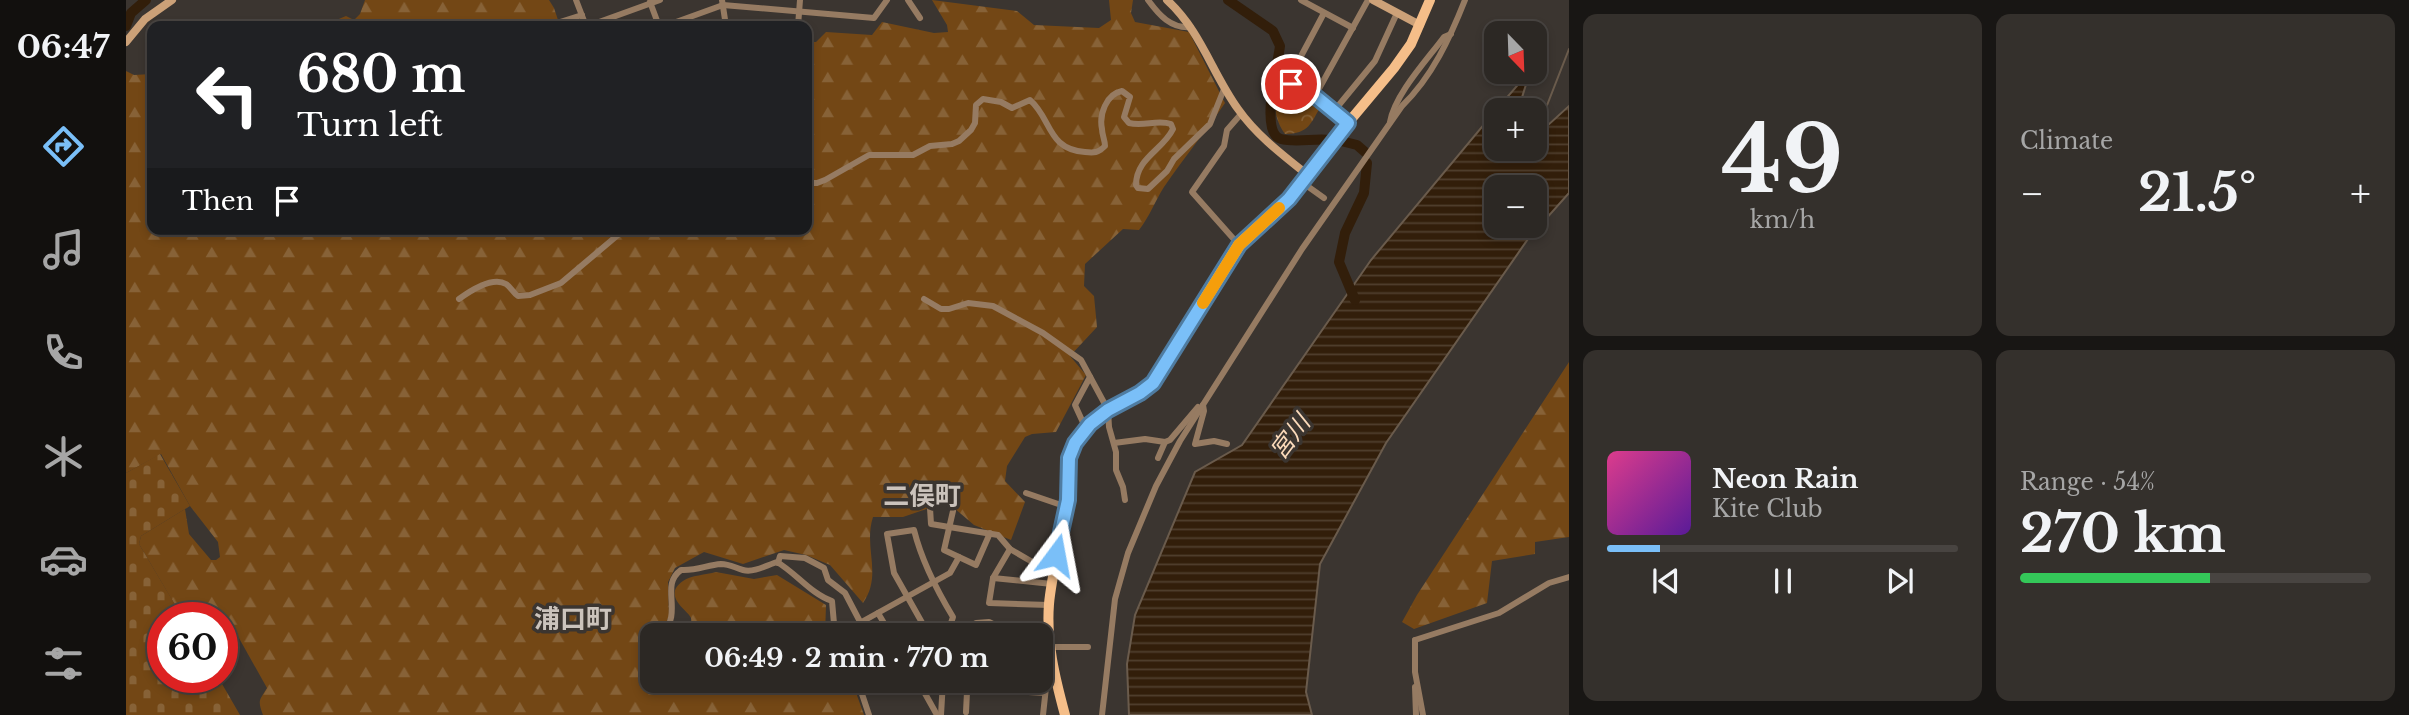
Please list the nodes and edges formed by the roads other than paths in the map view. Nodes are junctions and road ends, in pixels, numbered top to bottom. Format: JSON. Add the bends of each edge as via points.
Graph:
{"nodes":[{"id":1,"x":172,"y":0,"type":"edge"},
{"id":2,"x":576,"y":0,"type":"edge"},
{"id":3,"x":660,"y":0,"type":"edge"},
{"id":4,"x":800,"y":0,"type":"edge"},
{"id":5,"x":887,"y":0,"type":"edge"},
{"id":6,"x":908,"y":0,"type":"edge"},
{"id":7,"x":1148,"y":0,"type":"edge"},
{"id":8,"x":1167,"y":0,"type":"edge"},
{"id":9,"x":1301,"y":0,"type":"edge"},
{"id":10,"x":1370,"y":0,"type":"edge"},
{"id":11,"x":1430,"y":0,"type":"edge"},
{"id":12,"x":1465,"y":0,"type":"edge"},
{"id":13,"x":650,"y":2,"type":"edge"},
{"id":14,"x":722,"y":2,"type":"edge"},
{"id":15,"x":800,"y":10,"type":"junction"},
{"id":16,"x":1324,"y":13,"type":"junction"},
{"id":17,"x":1397,"y":13,"type":"junction"},
{"id":18,"x":582,"y":15,"type":"junction"},
{"id":19,"x":919,"y":18,"type":"dead end"},
{"id":20,"x":563,"y":21,"type":"edge"},
{"id":21,"x":585,"y":21,"type":"edge"},
{"id":22,"x":600,"y":21,"type":"edge"},
{"id":23,"x":657,"y":21,"type":"edge"},
{"id":24,"x":677,"y":21,"type":"edge"},
{"id":25,"x":725,"y":21,"type":"edge"},
{"id":26,"x":799,"y":21,"type":"edge"},
{"id":27,"x":1420,"y":25,"type":"junction"},
{"id":28,"x":1191,"y":27,"type":"junction"},
{"id":29,"x":1353,"y":29,"type":"junction"},
{"id":30,"x":126,"y":42,"type":"edge"},
{"id":31,"x":1224,"y":89,"type":"junction"},
{"id":32,"x":1315,"y":96,"type":"junction"},
{"id":33,"x":1334,"y":111,"type":"junction"},
{"id":34,"x":1241,"y":114,"type":"junction"},
{"id":35,"x":1348,"y":123,"type":"junction"},
{"id":36,"x":1306,"y":180,"type":"junction"},
{"id":37,"x":812,"y":183,"type":"edge"},
{"id":38,"x":1324,"y":198,"type":"dead end"},
{"id":39,"x":617,"y":235,"type":"edge"},
{"id":40,"x":1239,"y":245,"type":"junction"},
{"id":41,"x":459,"y":299,"type":"dead end"},
{"id":42,"x":924,"y":299,"type":"dead end"},
{"id":43,"x":1090,"y":377,"type":"junction"},
{"id":44,"x":1203,"y":405,"type":"junction"},
{"id":45,"x":1108,"y":410,"type":"junction"},
{"id":46,"x":1086,"y":429,"type":"junction"},
{"id":47,"x":1165,"y":442,"type":"junction"},
{"id":48,"x":1114,"y":443,"type":"junction"},
{"id":49,"x":1227,"y":444,"type":"dead end"},
{"id":50,"x":1158,"y":458,"type":"dead end"},
{"id":51,"x":1026,"y":493,"type":"dead end"},
{"id":52,"x":1125,"y":500,"type":"dead end"},
{"id":53,"x":1066,"y":507,"type":"junction"},
{"id":54,"x":929,"y":508,"type":"dead end"},
{"id":55,"x":953,"y":511,"type":"dead end"},
{"id":56,"x":951,"y":527,"type":"junction"},
{"id":57,"x":990,"y":533,"type":"junction"},
{"id":58,"x":1010,"y":550,"type":"junction"},
{"id":59,"x":959,"y":557,"type":"junction"},
{"id":60,"x":778,"y":563,"type":"junction"},
{"id":61,"x":1569,"y":577,"type":"edge"},
{"id":62,"x":993,"y":578,"type":"junction"},
{"id":63,"x":1053,"y":579,"type":"junction"},
{"id":64,"x":932,"y":581,"type":"junction"},
{"id":65,"x":907,"y":596,"type":"junction"},
{"id":66,"x":1049,"y":605,"type":"junction"},
{"id":67,"x":878,"y":612,"type":"junction"},
{"id":68,"x":862,"y":622,"type":"joint"},
{"id":69,"x":671,"y":623,"type":"edge"},
{"id":70,"x":832,"y":623,"type":"edge"},
{"id":71,"x":884,"y":623,"type":"edge"},
{"id":72,"x":922,"y":623,"type":"edge"},
{"id":73,"x":951,"y":623,"type":"edge"},
{"id":74,"x":1048,"y":623,"type":"edge"},
{"id":75,"x":1053,"y":645,"type":"edge"},
{"id":76,"x":1088,"y":647,"type":"dead end"},
{"id":77,"x":1415,"y":672,"type":"junction"},
{"id":78,"x":1053,"y":684,"type":"edge"},
{"id":79,"x":862,"y":693,"type":"edge"},
{"id":80,"x":925,"y":693,"type":"edge"},
{"id":81,"x":942,"y":693,"type":"edge"},
{"id":82,"x":967,"y":693,"type":"edge"},
{"id":83,"x":1045,"y":693,"type":"edge"},
{"id":84,"x":966,"y":712,"type":"dead end"},
{"id":85,"x":869,"y":715,"type":"edge"},
{"id":86,"x":939,"y":715,"type":"edge"},
{"id":87,"x":1043,"y":715,"type":"edge"},
{"id":88,"x":1065,"y":715,"type":"edge"},
{"id":89,"x":1102,"y":715,"type":"edge"},
{"id":90,"x":1416,"y":715,"type":"edge"},
{"id":91,"x":1423,"y":715,"type":"edge"}],
"edges":[{"from":1,"to":30,"type":"street","via":[[150,14]]},
{"from":2,"to":18,"type":"street"},
{"from":3,"to":13,"type":"street"},
{"from":4,"to":15,"type":"street"},
{"from":5,"to":15,"type":"street","via":[[874,18]]},
{"from":6,"to":19,"type":"street"},
{"from":7,"to":28,"type":"street","via":[[1177,27]]},
{"from":8,"to":28,"type":"street"},
{"from":9,"to":16,"type":"street"},
{"from":10,"to":17,"type":"street"},
{"from":10,"to":29,"type":"street"},
{"from":11,"to":27,"type":"main road"},
{"from":12,"to":44,"type":"street","via":[[1416,93],[1402,106],[1302,249]]},
{"from":13,"to":22,"type":"street"},
{"from":13,"to":23,"type":"street"},
{"from":14,"to":15,"type":"street"},
{"from":14,"to":24,"type":"street"},
{"from":14,"to":25,"type":"street"},
{"from":15,"to":26,"type":"street"},
{"from":16,"to":29,"type":"street"},
{"from":16,"to":32,"type":"street","via":[[1291,75],[1291,84]]},
{"from":17,"to":27,"type":"street"},
{"from":17,"to":33,"type":"street","via":[[1375,61]]},
{"from":18,"to":20,"type":"street"},
{"from":18,"to":21,"type":"street"},
{"from":27,"to":35,"type":"main road","via":[[1394,68]]},
{"from":28,"to":31,"type":"street"},
{"from":29,"to":32,"type":"street"},
{"from":31,"to":34,"type":"street"},
{"from":31,"to":37,"type":"street","via":[[1210,124],[1148,189],[1136,185],[1136,175],[1173,129],[1163,121],[1129,123],[1124,117],[1130,97],[1122,91],[1116,92],[1103,110],[1105,146],[1094,153],[1061,145],[1030,100],[1012,107],[983,99],[976,106],[975,123],[959,141],[930,146],[913,155],[869,155]]},
{"from":32,"to":33,"type":"street"},
{"from":33,"to":35,"type":"street"},
{"from":34,"to":36,"type":"street"},
{"from":34,"to":40,"type":"street","via":[[1192,192]]},
{"from":35,"to":36,"type":"main road"},
{"from":36,"to":38,"type":"street"},
{"from":36,"to":40,"type":"main road"},
{"from":39,"to":41,"type":"street","via":[[555,286],[524,297],[498,282]]},
{"from":40,"to":45,"type":"main road","via":[[1153,383]]},
{"from":42,"to":43,"type":"street","via":[[941,309],[968,303],[993,306],[1072,351]]},
{"from":43,"to":45,"type":"street"},
{"from":43,"to":46,"type":"street","via":[[1075,405]]},
{"from":44,"to":47,"type":"street"},
{"from":44,"to":49,"type":"street","via":[[1195,444]]},
{"from":44,"to":89,"type":"street","via":[[1156,485],[1128,553],[1115,599]]},
{"from":45,"to":46,"type":"main road"},
{"from":45,"to":48,"type":"street"},
{"from":46,"to":53,"type":"main road","via":[[1069,458]]},
{"from":47,"to":48,"type":"street"},
{"from":47,"to":50,"type":"street"},
{"from":48,"to":52,"type":"street"},
{"from":51,"to":53,"type":"street"},
{"from":53,"to":63,"type":"main road"},
{"from":54,"to":56,"type":"street","via":[[931,524]]},
{"from":55,"to":56,"type":"street"},
{"from":56,"to":57,"type":"street"},
{"from":56,"to":59,"type":"street","via":[[944,550]]},
{"from":57,"to":58,"type":"street","via":[[998,535]]},
{"from":57,"to":59,"type":"street","via":[[976,565]]},
{"from":58,"to":62,"type":"street"},
{"from":58,"to":63,"type":"street"},
{"from":59,"to":64,"type":"street","via":[[950,573]]},
{"from":60,"to":68,"type":"street","via":[[780,556],[806,558],[824,568],[828,580],[845,593]]},
{"from":60,"to":69,"type":"street","via":[[751,571],[727,564],[681,570],[670,589]]},
{"from":60,"to":70,"type":"street","via":[[832,601]]},
{"from":61,"to":77,"type":"street","via":[[1549,583],[1499,613],[1415,639]]},
{"from":62,"to":63,"type":"street"},
{"from":62,"to":66,"type":"street","via":[[989,603]]},
{"from":63,"to":66,"type":"main road"},
{"from":64,"to":65,"type":"street"},
{"from":64,"to":65,"type":"street","via":[[914,530],[887,534],[894,573]]},
{"from":64,"to":73,"type":"street","via":[[953,617]]},
{"from":65,"to":67,"type":"street"},
{"from":65,"to":72,"type":"street"},
{"from":66,"to":74,"type":"main road"},
{"from":67,"to":68,"type":"street"},
{"from":67,"to":71,"type":"street"},
{"from":75,"to":76,"type":"street"},
{"from":77,"to":90,"type":"street"},
{"from":77,"to":91,"type":"street"},
{"from":78,"to":88,"type":"main road"},
{"from":79,"to":85,"type":"street"},
{"from":80,"to":86,"type":"street"},
{"from":81,"to":86,"type":"street"},
{"from":82,"to":84,"type":"street"},
{"from":83,"to":87,"type":"street"}]}
